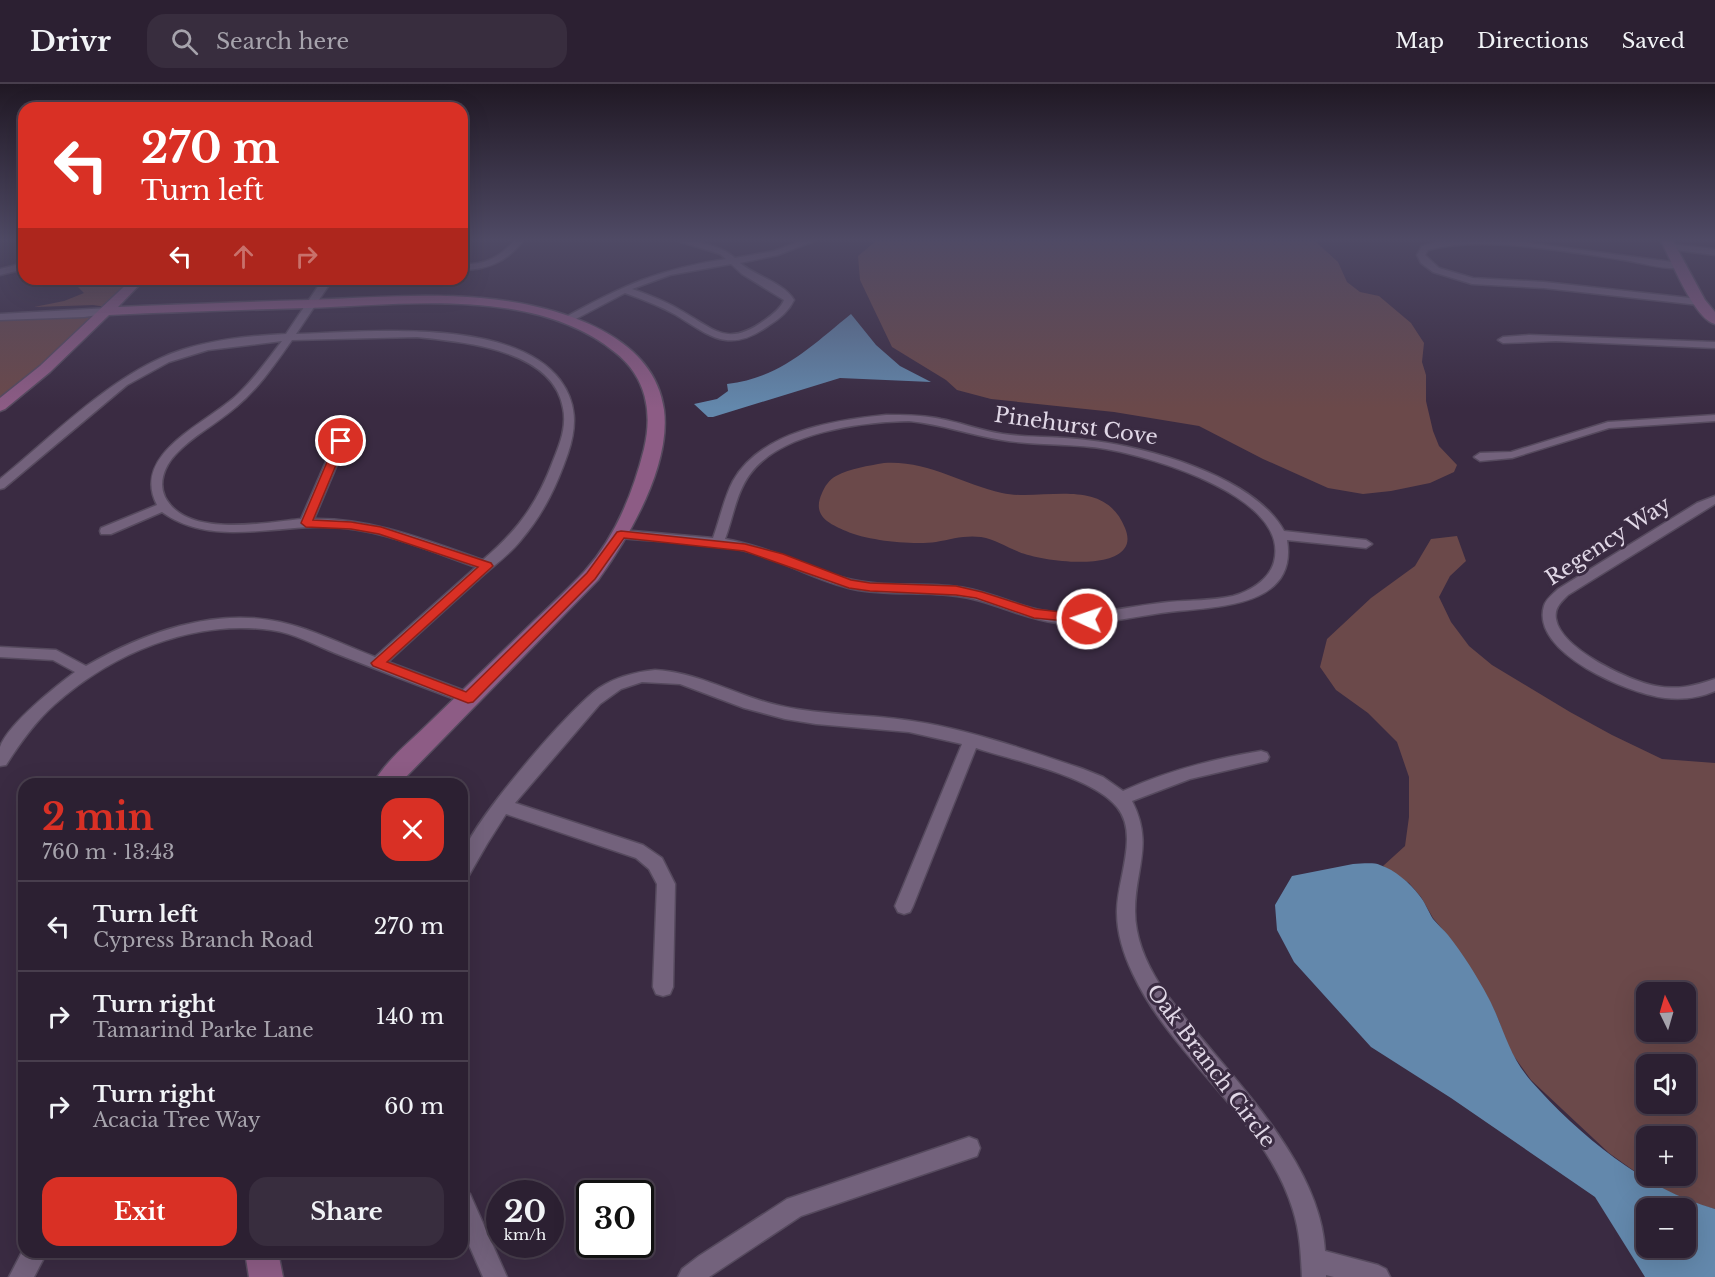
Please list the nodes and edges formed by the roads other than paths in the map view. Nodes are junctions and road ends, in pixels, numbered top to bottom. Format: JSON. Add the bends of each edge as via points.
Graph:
{"nodes":[{"id":1,"x":121,"y":297,"type":"edge"},
{"id":2,"x":316,"y":297,"type":"edge"},
{"id":3,"x":610,"y":297,"type":"edge"},
{"id":4,"x":642,"y":297,"type":"edge"},
{"id":5,"x":790,"y":297,"type":"edge"},
{"id":6,"x":1650,"y":297,"type":"edge"},
{"id":7,"x":1696,"y":297,"type":"edge"},
{"id":8,"x":1699,"y":302,"type":"junction"},
{"id":9,"x":311,"y":304,"type":"junction"},
{"id":10,"x":108,"y":310,"type":"junction"},
{"id":11,"x":0,"y":311,"type":"edge"},
{"id":12,"x":0,"y":317,"type":"edge"},
{"id":13,"x":567,"y":320,"type":"junction"},
{"id":14,"x":1715,"y":320,"type":"edge"},
{"id":15,"x":287,"y":338,"type":"junction"},
{"id":16,"x":1503,"y":340,"type":"dead end"},
{"id":17,"x":1715,"y":345,"type":"edge"},
{"id":18,"x":0,"y":406,"type":"edge"},
{"id":19,"x":1715,"y":418,"type":"edge"},
{"id":20,"x":341,"y":441,"type":"dead end"},
{"id":21,"x":1480,"y":457,"type":"dead end"},
{"id":22,"x":0,"y":485,"type":"edge"},
{"id":23,"x":1715,"y":500,"type":"edge"},
{"id":24,"x":163,"y":507,"type":"junction"},
{"id":25,"x":306,"y":523,"type":"junction"},
{"id":26,"x":106,"y":531,"type":"dead end"},
{"id":27,"x":621,"y":534,"type":"junction"},
{"id":28,"x":1279,"y":535,"type":"junction"},
{"id":29,"x":717,"y":544,"type":"junction"},
{"id":30,"x":1366,"y":544,"type":"dead end"},
{"id":31,"x":487,"y":566,"type":"junction"},
{"id":32,"x":0,"y":652,"type":"edge"},
{"id":33,"x":377,"y":663,"type":"junction"},
{"id":34,"x":86,"y":672,"type":"junction"},
{"id":35,"x":1715,"y":685,"type":"edge"},
{"id":36,"x":468,"y":698,"type":"junction"},
{"id":37,"x":970,"y":742,"type":"junction"},
{"id":38,"x":1261,"y":757,"type":"dead end"},
{"id":39,"x":0,"y":760,"type":"edge"},
{"id":40,"x":391,"y":778,"type":"edge"},
{"id":41,"x":1121,"y":800,"type":"junction"},
{"id":42,"x":502,"y":806,"type":"junction"},
{"id":43,"x":468,"y":862,"type":"edge"},
{"id":44,"x":904,"y":906,"type":"dead end"},
{"id":45,"x":663,"y":987,"type":"dead end"},
{"id":46,"x":969,"y":1148,"type":"dead end"},
{"id":47,"x":468,"y":1216,"type":"edge"},
{"id":48,"x":32,"y":1258,"type":"edge"},
{"id":49,"x":262,"y":1258,"type":"edge"},
{"id":50,"x":1315,"y":1268,"type":"edge"},
{"id":51,"x":21,"y":1277,"type":"edge"},
{"id":52,"x":266,"y":1277,"type":"edge"},
{"id":53,"x":495,"y":1277,"type":"edge"},
{"id":54,"x":690,"y":1277,"type":"edge"},
{"id":55,"x":1378,"y":1277,"type":"edge"}],
"edges":[{"from":1,"to":10,"type":"street"},
{"from":2,"to":9,"type":"street"},
{"from":3,"to":13,"type":"street"},
{"from":4,"to":5,"type":"street","via":[[724,340],[757,330],[787,305]]},
{"from":6,"to":8,"type":"street"},
{"from":7,"to":8,"type":"street"},
{"from":8,"to":14,"type":"street"},
{"from":9,"to":10,"type":"street"},
{"from":9,"to":13,"type":"street","via":[[462,300],[516,306]]},
{"from":9,"to":15,"type":"street"},
{"from":10,"to":11,"type":"street"},
{"from":10,"to":12,"type":"street"},
{"from":10,"to":18,"type":"street"},
{"from":13,"to":27,"type":"street","via":[[622,350],[639,366],[654,394],[657,416],[652,453],[638,503]]},
{"from":15,"to":22,"type":"street","via":[[234,341],[174,352],[123,383]]},
{"from":15,"to":24,"type":"street","via":[[248,391],[163,462],[156,483]]},
{"from":15,"to":31,"type":"street","via":[[397,334],[463,338],[514,352],[553,378],[569,408],[565,446],[541,504],[516,538]]},
{"from":16,"to":17,"type":"street","via":[[1536,336]]},
{"from":19,"to":21,"type":"street","via":[[1608,425],[1512,455]]},
{"from":20,"to":25,"type":"street"},
{"from":23,"to":35,"type":"street","name":"Regency Way","via":[[1563,592],[1553,601],[1549,613],[1553,628],[1572,651],[1595,668],[1627,683],[1657,691],[1688,693]]},
{"from":24,"to":25,"type":"street","via":[[190,522],[215,527]]},
{"from":24,"to":26,"type":"street"},
{"from":25,"to":31,"type":"street","via":[[381,531]]},
{"from":27,"to":29,"type":"street"},
{"from":27,"to":36,"type":"street","via":[[591,576]]},
{"from":28,"to":29,"type":"street","via":[[1282,550],[1278,571],[1251,594],[1218,603],[1087,619],[1034,614],[962,591],[849,584],[756,550]]},
{"from":28,"to":29,"type":"street","name":"Pinehurst Cove","via":[[1269,519],[1241,495],[1157,457],[1096,445],[1010,438],[939,421],[893,418],[837,426],[763,455],[738,481]]},
{"from":28,"to":30,"type":"street"},
{"from":31,"to":33,"type":"street"},
{"from":32,"to":34,"type":"street","via":[[56,655]]},
{"from":33,"to":34,"type":"street","via":[[284,627],[244,623],[162,637]]},
{"from":33,"to":36,"type":"street"},
{"from":34,"to":39,"type":"street","via":[[35,713]]},
{"from":36,"to":40,"type":"street"},
{"from":37,"to":41,"type":"street","name":"Oak Branch Circle","via":[[1087,777]]},
{"from":37,"to":42,"type":"street","name":"Oak Branch Circle","via":[[909,726],[795,716],[737,700],[684,678],[650,675],[619,683],[596,699]]},
{"from":37,"to":44,"type":"street"},
{"from":38,"to":41,"type":"street","via":[[1179,774]]},
{"from":41,"to":50,"type":"street","name":"Oak Branch Circle","via":[[1132,819],[1136,842],[1126,910],[1136,960],[1154,994],[1283,1162],[1303,1203],[1312,1233]]},
{"from":42,"to":43,"type":"street","name":"Oak Branch Circle"},
{"from":42,"to":45,"type":"street","via":[[637,850],[655,862],[666,884]]},
{"from":46,"to":54,"type":"street","via":[[795,1207]]},
{"from":47,"to":53,"type":"street"},
{"from":48,"to":51,"type":"street"},
{"from":49,"to":52,"type":"street"},
{"from":50,"to":55,"type":"street"}]}
